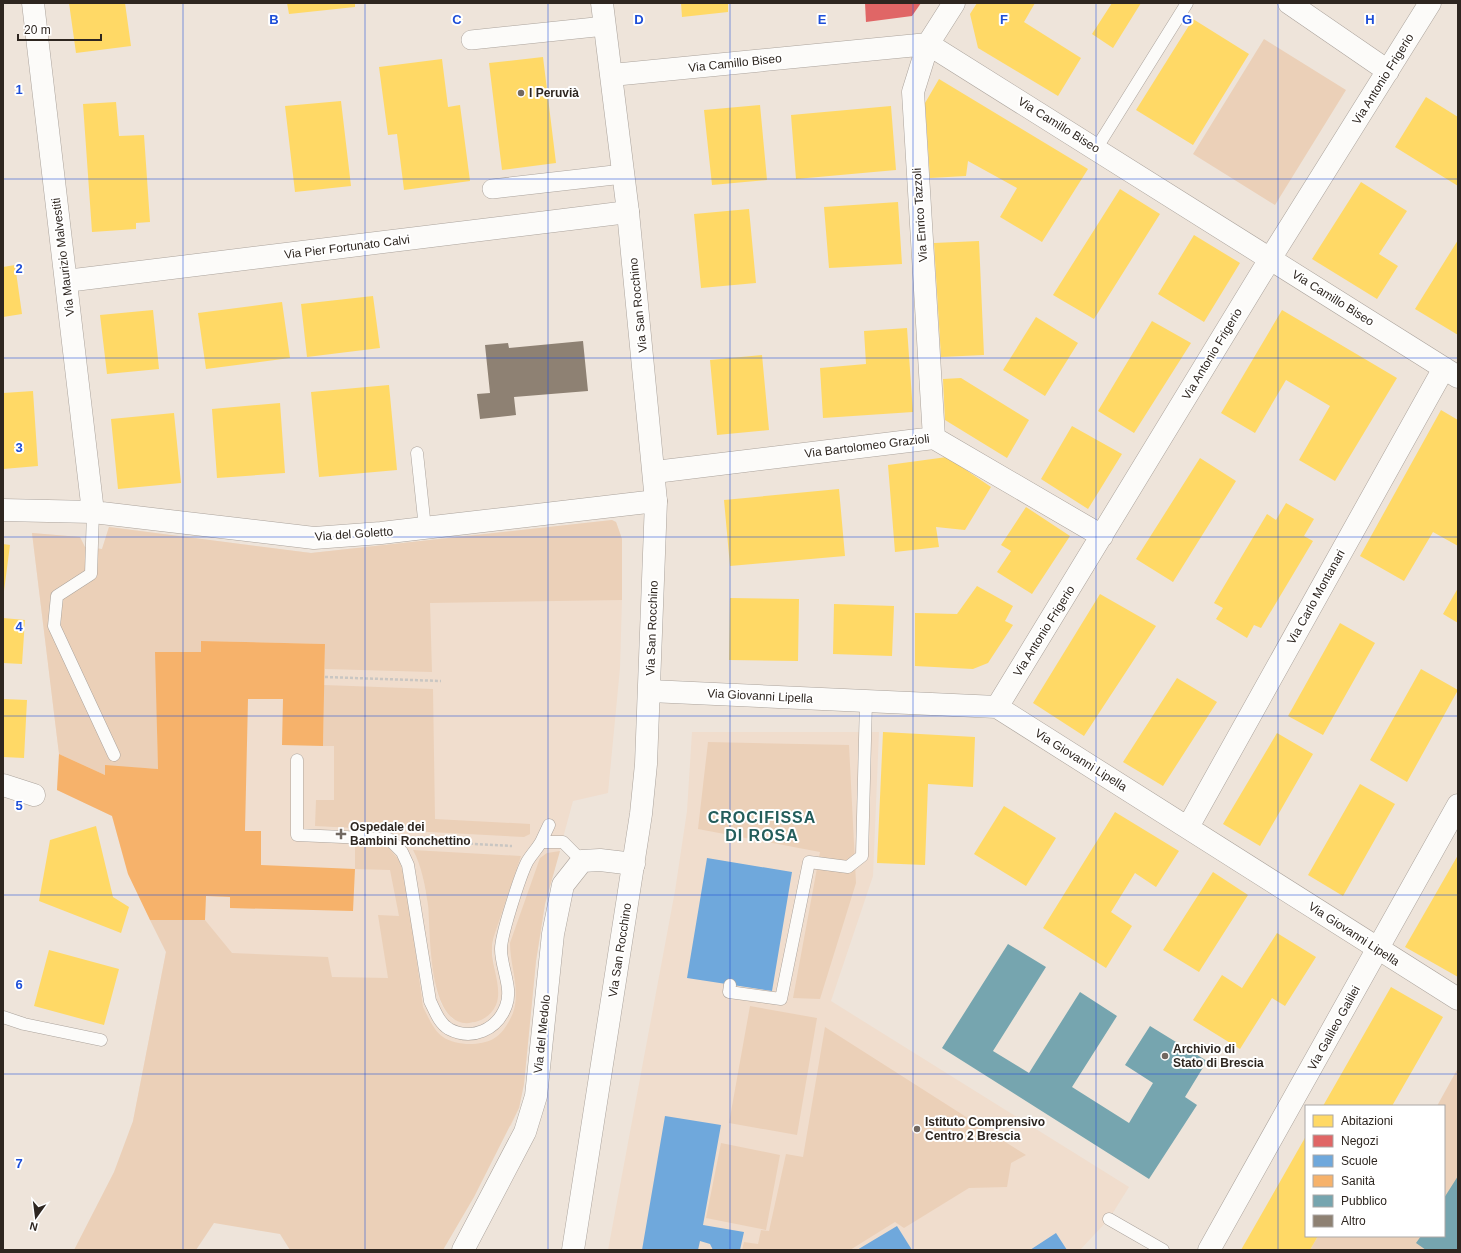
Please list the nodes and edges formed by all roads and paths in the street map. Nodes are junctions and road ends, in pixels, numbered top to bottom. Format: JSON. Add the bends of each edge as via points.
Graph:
{"nodes":[{"id":1,"x":33,"y":3,"type":"edge"},
{"id":2,"x":602,"y":3,"type":"edge"},
{"id":3,"x":954,"y":3,"type":"edge"},
{"id":4,"x":1187,"y":3,"type":"edge"},
{"id":5,"x":1289,"y":3,"type":"edge"},
{"id":6,"x":1430,"y":3,"type":"edge"},
{"id":7,"x":605,"y":26,"type":"junction"},
{"id":8,"x":472,"y":40,"type":"dead end"},
{"id":9,"x":928,"y":44,"type":"junction"},
{"id":10,"x":1388,"y":71,"type":"junction"},
{"id":11,"x":612,"y":75,"type":"junction"},
{"id":12,"x":1096,"y":149,"type":"junction"},
{"id":13,"x":623,"y":174,"type":"junction"},
{"id":14,"x":492,"y":188,"type":"dead end"},
{"id":15,"x":628,"y":212,"type":"junction"},
{"id":16,"x":1270,"y":259,"type":"junction"},
{"id":17,"x":66,"y":281,"type":"junction"},
{"id":18,"x":1451,"y":372,"type":"edge"},
{"id":19,"x":934,"y":438,"type":"junction"},
{"id":20,"x":417,"y":453,"type":"dead end"},
{"id":21,"x":654,"y":472,"type":"junction"},
{"id":22,"x":656,"y":501,"type":"junction"},
{"id":23,"x":3,"y":510,"type":"edge"},
{"id":24,"x":93,"y":512,"type":"junction"},
{"id":25,"x":425,"y":528,"type":"junction"},
{"id":26,"x":1102,"y":536,"type":"junction"},
{"id":27,"x":325,"y":677,"type":"dead end"},
{"id":28,"x":441,"y":681,"type":"dead end"},
{"id":29,"x":650,"y":691,"type":"junction"},
{"id":30,"x":866,"y":701,"type":"junction"},
{"id":31,"x":997,"y":707,"type":"junction"},
{"id":32,"x":114,"y":755,"type":"dead end"},
{"id":33,"x":297,"y":760,"type":"dead end"},
{"id":34,"x":3,"y":785,"type":"edge"},
{"id":35,"x":34,"y":795,"type":"dead end"},
{"id":36,"x":1458,"y":805,"type":"edge"},
{"id":37,"x":549,"y":825,"type":"dead end"},
{"id":38,"x":1188,"y":827,"type":"junction"},
{"id":39,"x":389,"y":839,"type":"junction"},
{"id":40,"x":541,"y":842,"type":"junction"},
{"id":41,"x":582,"y":861,"type":"junction"},
{"id":42,"x":634,"y":864,"type":"junction"},
{"id":43,"x":1378,"y":950,"type":"junction"},
{"id":44,"x":730,"y":985,"type":"dead end"},
{"id":45,"x":1458,"y":999,"type":"edge"},
{"id":46,"x":3,"y":1017,"type":"edge"},
{"id":47,"x":101,"y":1040,"type":"dead end"},
{"id":48,"x":1109,"y":1219,"type":"dead end"},
{"id":49,"x":463,"y":1250,"type":"edge"},
{"id":50,"x":573,"y":1250,"type":"edge"},
{"id":51,"x":1163,"y":1250,"type":"edge"},
{"id":52,"x":1209,"y":1250,"type":"edge"}],
"edges":[{"from":1,"to":17,"type":"street","name":"Via Maurizio Malvestiti"},
{"from":2,"to":7,"type":"street","name":"Via San Rocchino"},
{"from":3,"to":9,"type":"street","name":"Via Enrico Tazzoli"},
{"from":4,"to":12,"type":"lane"},
{"from":5,"to":10,"type":"street"},
{"from":6,"to":10,"type":"street","name":"Via Antonio Frigerio"},
{"from":7,"to":8,"type":"street"},
{"from":7,"to":11,"type":"street","name":"Via San Rocchino"},
{"from":9,"to":11,"type":"street","name":"Via Camillo Biseo"},
{"from":9,"to":12,"type":"street","name":"Via Camillo Biseo"},
{"from":9,"to":19,"type":"street","name":"Via Enrico Tazzoli","via":[[913,92]]},
{"from":10,"to":16,"type":"street","name":"Via Antonio Frigerio"},
{"from":11,"to":13,"type":"street","name":"Via San Rocchino"},
{"from":12,"to":16,"type":"street","name":"Via Camillo Biseo"},
{"from":13,"to":14,"type":"street"},
{"from":13,"to":15,"type":"street","name":"Via San Rocchino"},
{"from":15,"to":17,"type":"street","name":"Via Pier Fortunato Calvi"},
{"from":15,"to":21,"type":"street","name":"Via San Rocchino"},
{"from":16,"to":18,"type":"street","name":"Via Camillo Biseo"},
{"from":16,"to":26,"type":"street","name":"Via Antonio Frigerio"},
{"from":17,"to":24,"type":"street","name":"Via Maurizio Malvestiti"},
{"from":18,"to":38,"type":"street","name":"Via Carlo Montanari"},
{"from":19,"to":21,"type":"street","name":"Via Bartolomeo Grazioli"},
{"from":19,"to":26,"type":"street","name":"Via Bartolomeo Grazioli"},
{"from":20,"to":25,"type":"lane"},
{"from":21,"to":22,"type":"street","name":"Via San Rocchino"},
{"from":22,"to":25,"type":"street","name":"Via del Goletto"},
{"from":22,"to":29,"type":"street","name":"Via San Rocchino"},
{"from":23,"to":24,"type":"street","name":"Via del Goletto"},
{"from":24,"to":25,"type":"street","name":"Via del Goletto","via":[[314,538]]},
{"from":24,"to":32,"type":"lane","via":[[92,574],[57,596],[54,626]]},
{"from":26,"to":31,"type":"street","name":"Via Antonio Frigerio"},
{"from":27,"to":28,"type":"path"},
{"from":29,"to":30,"type":"street","name":"Via Giovanni Lipella"},
{"from":29,"to":42,"type":"street","name":"Via San Rocchino","via":[[646,764]]},
{"from":30,"to":31,"type":"street","name":"Via Giovanni Lipella"},
{"from":30,"to":44,"type":"lane","via":[[862,856],[848,867],[809,862],[781,998],[729,992]]},
{"from":31,"to":38,"type":"street","name":"Via Giovanni Lipella"},
{"from":33,"to":39,"type":"lane","via":[[297,834]]},
{"from":34,"to":35,"type":"street"},
{"from":36,"to":43,"type":"street","name":"Via Galileo Galilei"},
{"from":37,"to":40,"type":"lane"},
{"from":38,"to":43,"type":"street","name":"Via Giovanni Lipella"},
{"from":39,"to":40,"type":"path","via":[[522,847]]},
{"from":39,"to":40,"type":"lane","via":[[402,852],[408,865],[430,1002],[438,1019],[449,1028],[462,1033],[477,1033],[491,1028],[500,1019],[506,1005],[508,991],[501,950],[502,937],[527,863]]},
{"from":40,"to":41,"type":"lane","via":[[563,842]]},
{"from":41,"to":42,"type":"street","via":[[600,860]]},
{"from":41,"to":49,"type":"street","name":"Via del Medolo","via":[[563,885],[553,934],[536,1096],[525,1132]]},
{"from":42,"to":50,"type":"street","name":"Via San Rocchino"},
{"from":43,"to":45,"type":"street","name":"Via Giovanni Lipella"},
{"from":43,"to":52,"type":"street","name":"Via Galileo Galilei"},
{"from":46,"to":47,"type":"lane","via":[[24,1024]]},
{"from":48,"to":51,"type":"lane"}]}
